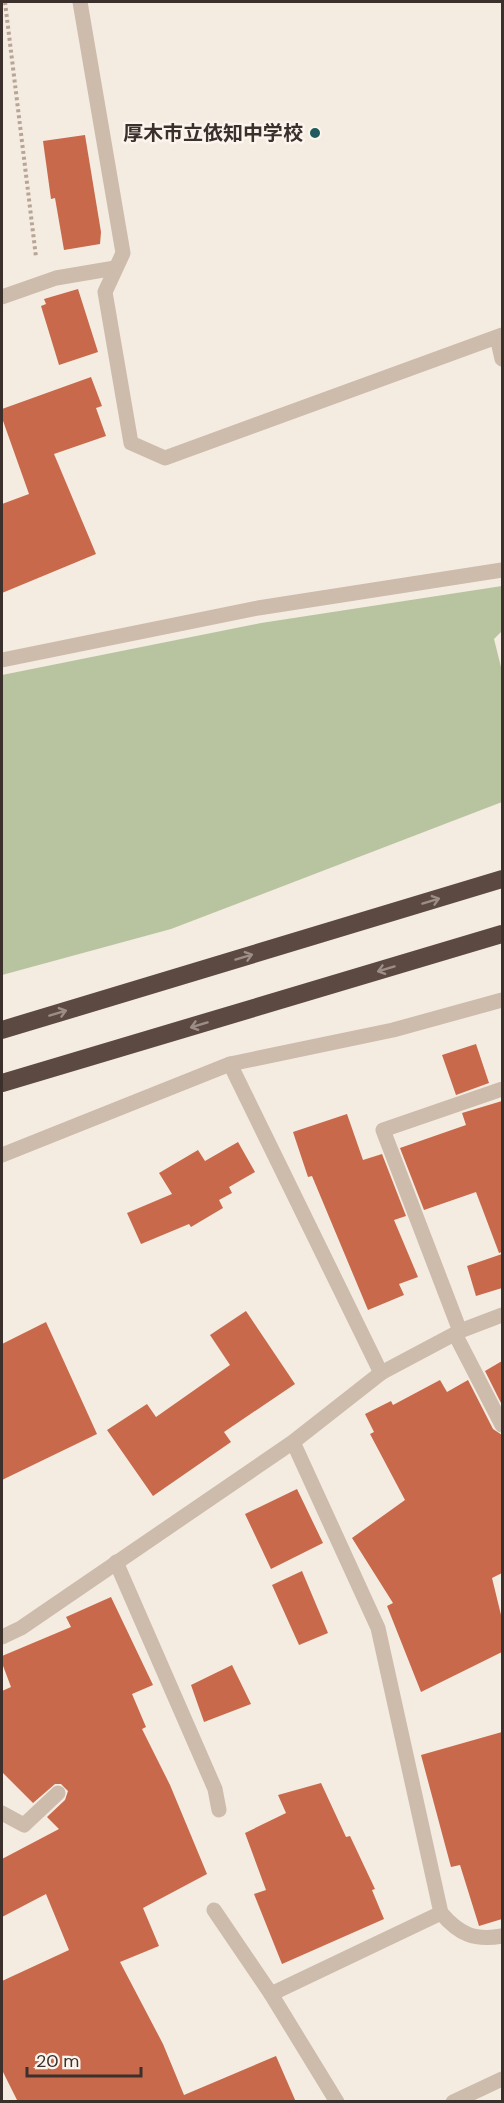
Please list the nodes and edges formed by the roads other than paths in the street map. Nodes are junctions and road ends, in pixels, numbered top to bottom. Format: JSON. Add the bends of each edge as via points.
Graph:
{"nodes":[{"id":1,"x":80,"y":2,"type":"edge"},
{"id":2,"x":115,"y":268,"type":"junction"},
{"id":3,"x":2,"y":297,"type":"edge"},
{"id":4,"x":500,"y":336,"type":"edge"},
{"id":5,"x":502,"y":359,"type":"edge"},
{"id":6,"x":502,"y":570,"type":"edge"},
{"id":7,"x":2,"y":660,"type":"edge"},
{"id":8,"x":502,"y":879,"type":"edge"},
{"id":9,"x":502,"y":934,"type":"edge"},
{"id":10,"x":502,"y":1000,"type":"edge"},
{"id":11,"x":2,"y":1030,"type":"edge"},
{"id":12,"x":230,"y":1064,"type":"junction"},
{"id":13,"x":2,"y":1083,"type":"edge"},
{"id":14,"x":502,"y":1089,"type":"edge"},
{"id":15,"x":2,"y":1155,"type":"edge"},
{"id":16,"x":502,"y":1315,"type":"edge"},
{"id":17,"x":458,"y":1333,"type":"junction"},
{"id":18,"x":381,"y":1373,"type":"junction"},
{"id":19,"x":502,"y":1425,"type":"edge"},
{"id":20,"x":293,"y":1442,"type":"junction"},
{"id":21,"x":116,"y":1562,"type":"junction"},
{"id":22,"x":2,"y":1637,"type":"edge"},
{"id":23,"x":58,"y":1793,"type":"dead end"},
{"id":24,"x":219,"y":1810,"type":"dead end"},
{"id":25,"x":2,"y":1812,"type":"edge"},
{"id":26,"x":214,"y":1910,"type":"dead end"},
{"id":27,"x":441,"y":1913,"type":"junction"},
{"id":28,"x":502,"y":1936,"type":"edge"},
{"id":29,"x":271,"y":1995,"type":"junction"},
{"id":30,"x":502,"y":2079,"type":"edge"},
{"id":31,"x":338,"y":2102,"type":"edge"},
{"id":32,"x":453,"y":2102,"type":"edge"}],
"edges":[{"from":1,"to":2,"type":"street","via":[[123,253]]},
{"from":2,"to":3,"type":"street","via":[[39,284]]},
{"from":2,"to":4,"type":"street","via":[[105,292],[131,443],[165,458]]},
{"from":4,"to":5,"type":"street"},
{"from":6,"to":7,"type":"street","via":[[258,608]]},
{"from":11,"to":8,"type":"highway","one_way":true},
{"from":9,"to":13,"type":"highway","one_way":true},
{"from":10,"to":12,"type":"street","via":[[393,1030]]},
{"from":12,"to":15,"type":"street"},
{"from":12,"to":18,"type":"street"},
{"from":14,"to":17,"type":"street","via":[[383,1130]]},
{"from":16,"to":17,"type":"street"},
{"from":17,"to":18,"type":"street"},
{"from":17,"to":19,"type":"street"},
{"from":18,"to":20,"type":"street"},
{"from":20,"to":21,"type":"street"},
{"from":20,"to":27,"type":"street","via":[[378,1628]]},
{"from":21,"to":22,"type":"street"},
{"from":21,"to":24,"type":"street","via":[[215,1789]]},
{"from":23,"to":25,"type":"street","via":[[24,1825]]},
{"from":26,"to":29,"type":"street"},
{"from":27,"to":28,"type":"street","via":[[455,1930],[473,1938]]},
{"from":27,"to":29,"type":"street"},
{"from":29,"to":31,"type":"street"},
{"from":30,"to":32,"type":"street"}]}
